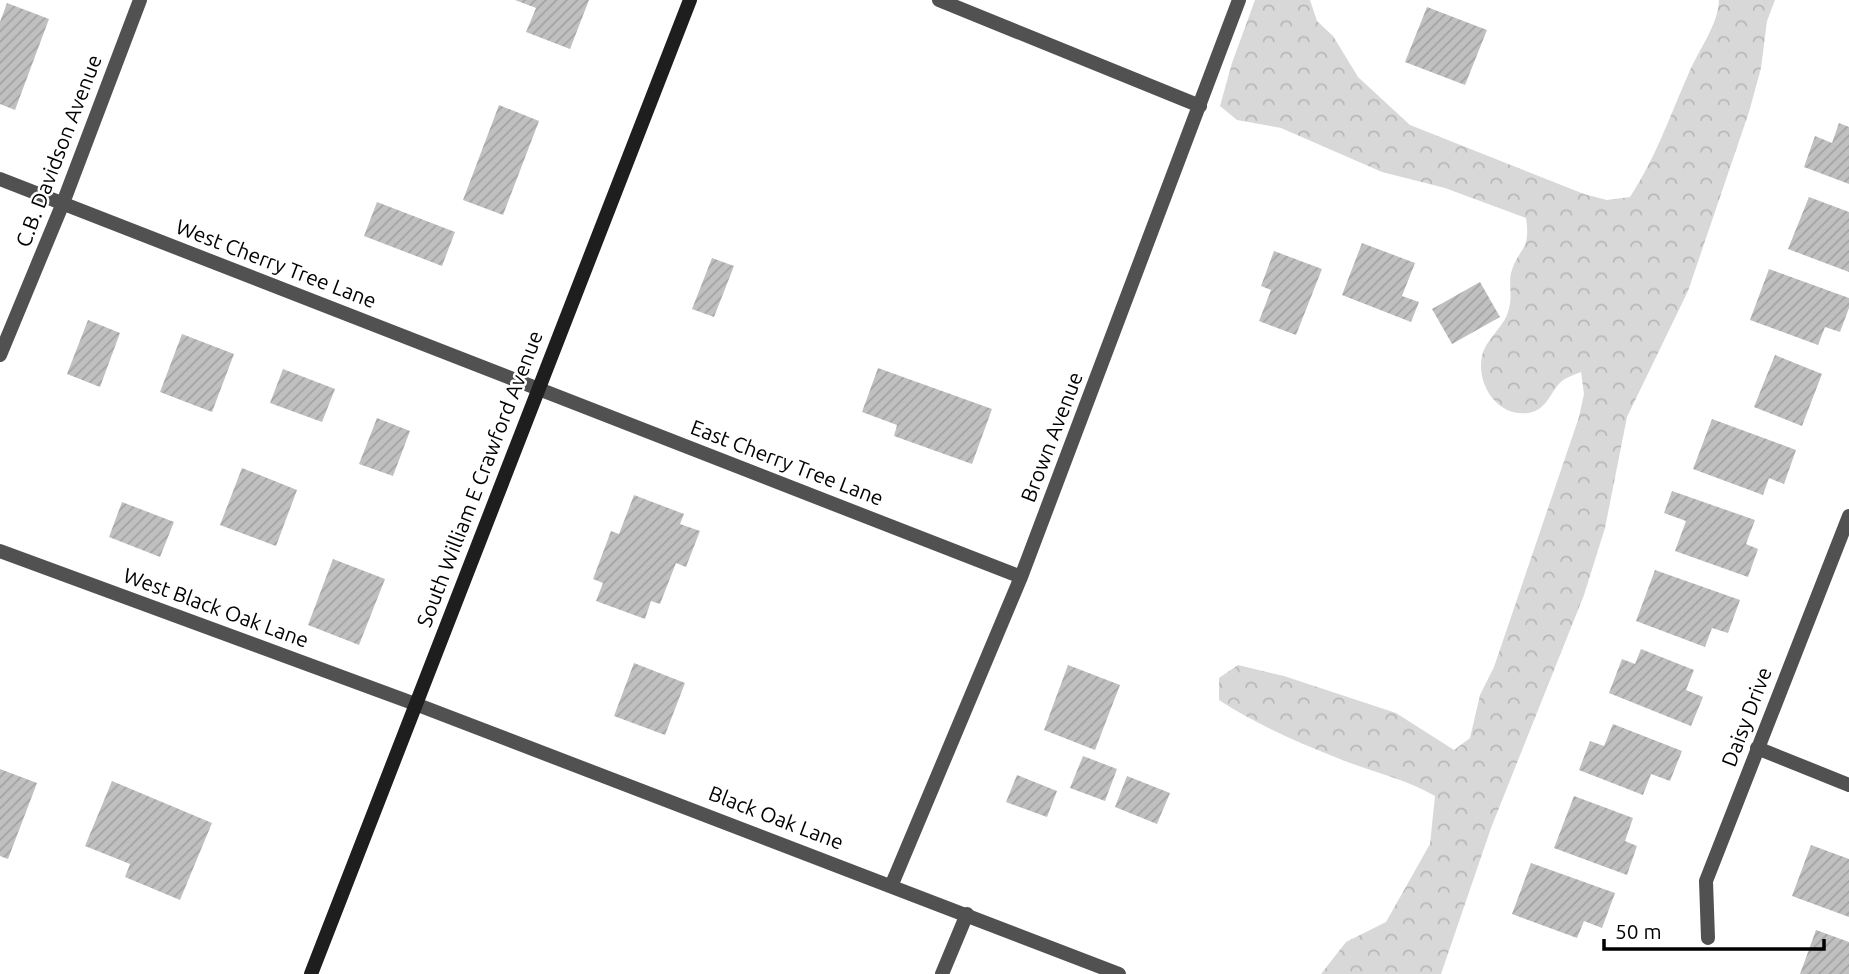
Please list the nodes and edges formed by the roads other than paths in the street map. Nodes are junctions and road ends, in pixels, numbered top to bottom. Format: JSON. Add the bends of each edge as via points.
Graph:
{"nodes":[{"id":1,"x":140,"y":0,"type":"edge"},
{"id":2,"x":690,"y":0,"type":"edge"},
{"id":3,"x":939,"y":0,"type":"edge"},
{"id":4,"x":1239,"y":0,"type":"edge"},
{"id":5,"x":1200,"y":106,"type":"junction"},
{"id":6,"x":0,"y":179,"type":"edge"},
{"id":7,"x":63,"y":203,"type":"junction"},
{"id":8,"x":0,"y":355,"type":"edge"},
{"id":9,"x":537,"y":388,"type":"junction"},
{"id":10,"x":1849,"y":516,"type":"edge"},
{"id":11,"x":0,"y":551,"type":"edge"},
{"id":12,"x":1021,"y":577,"type":"junction"},
{"id":13,"x":418,"y":705,"type":"junction"},
{"id":14,"x":1758,"y":748,"type":"junction"},
{"id":15,"x":1849,"y":785,"type":"edge"},
{"id":16,"x":892,"y":884,"type":"junction"},
{"id":17,"x":967,"y":914,"type":"junction"},
{"id":18,"x":1708,"y":938,"type":"dead end"},
{"id":19,"x":311,"y":974,"type":"edge"},
{"id":20,"x":942,"y":974,"type":"edge"},
{"id":21,"x":1119,"y":974,"type":"edge"}],
"edges":[{"from":1,"to":7,"type":"street","name":"C.B. Davidson Avenue"},
{"from":2,"to":9,"type":"main road","name":"South William E Crawford Avenue"},
{"from":3,"to":5,"type":"street"},
{"from":4,"to":5,"type":"street","name":"Brown Avenue"},
{"from":5,"to":12,"type":"street","name":"Brown Avenue"},
{"from":6,"to":7,"type":"street","name":"West Cherry Tree Lane"},
{"from":7,"to":8,"type":"street","name":"C.B. Davidson Avenue"},
{"from":7,"to":9,"type":"street","name":"West Cherry Tree Lane"},
{"from":9,"to":12,"type":"street","name":"East Cherry Tree Lane"},
{"from":9,"to":13,"type":"main road","name":"South William E Crawford Avenue"},
{"from":10,"to":14,"type":"street","name":"Daisy Drive"},
{"from":11,"to":13,"type":"street","name":"West Black Oak Lane"},
{"from":12,"to":16,"type":"street","name":"Brown Avenue"},
{"from":13,"to":16,"type":"street","name":"Black Oak Lane"},
{"from":13,"to":19,"type":"main road","name":"South William E Crawford Avenue"},
{"from":14,"to":15,"type":"street"},
{"from":14,"to":18,"type":"street","name":"Daisy Drive","via":[[1706,881]]},
{"from":16,"to":17,"type":"street","name":"Black Oak Lane"},
{"from":17,"to":20,"type":"street"},
{"from":17,"to":21,"type":"street","name":"Black Oak Lane"}]}
